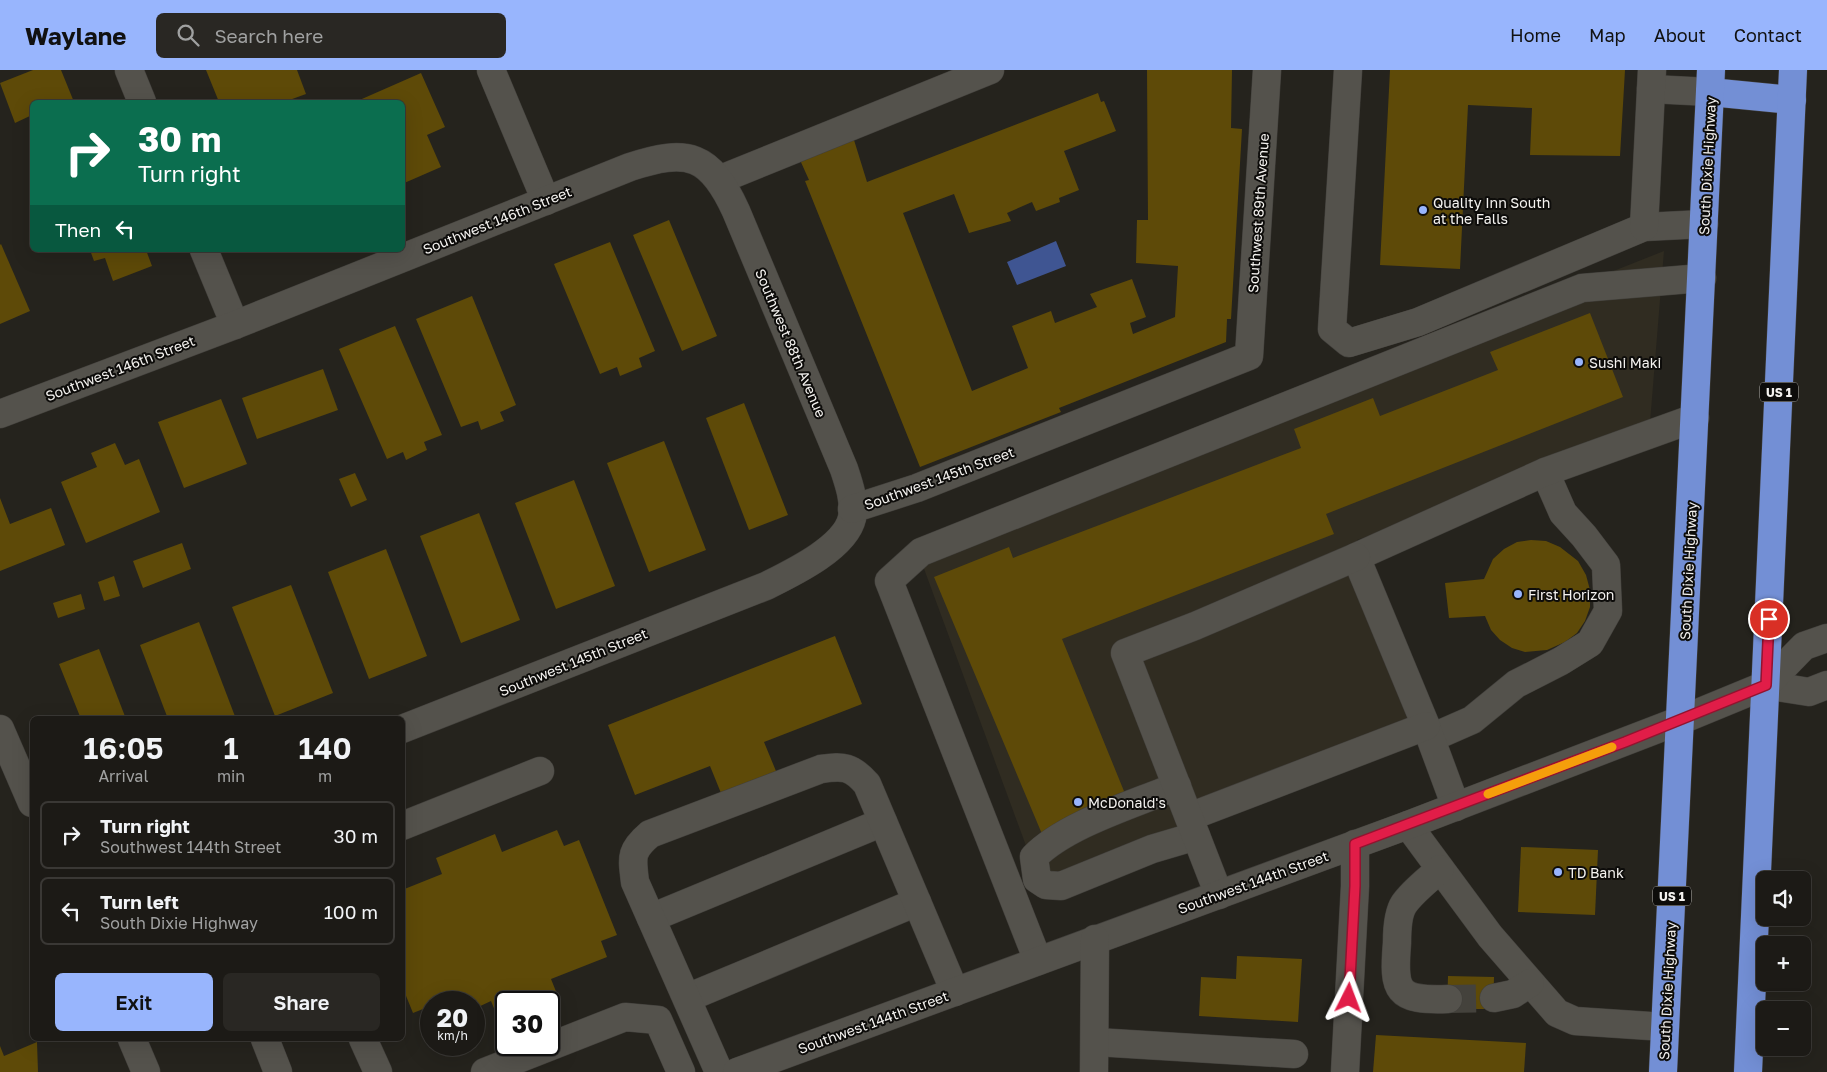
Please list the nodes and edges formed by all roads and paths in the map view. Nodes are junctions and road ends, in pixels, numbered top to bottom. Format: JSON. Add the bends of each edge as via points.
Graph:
{"nodes":[{"id":1,"x":129,"y":70,"type":"edge"},
{"id":2,"x":491,"y":70,"type":"edge"},
{"id":3,"x":990,"y":70,"type":"edge"},
{"id":4,"x":1267,"y":70,"type":"edge"},
{"id":5,"x":1348,"y":70,"type":"edge"},
{"id":6,"x":1793,"y":70,"type":"edge"},
{"id":7,"x":1651,"y":80,"type":"edge"},
{"id":8,"x":1711,"y":81,"type":"edge"},
{"id":9,"x":141,"y":100,"type":"edge"},
{"id":10,"x":1792,"y":100,"type":"junction"},
{"id":11,"x":720,"y":179,"type":"junction"},
{"id":12,"x":546,"y":200,"type":"junction"},
{"id":13,"x":1704,"y":224,"type":"junction"},
{"id":14,"x":1644,"y":227,"type":"junction"},
{"id":15,"x":205,"y":252,"type":"edge"},
{"id":16,"x":1702,"y":278,"type":"junction"},
{"id":17,"x":236,"y":324,"type":"junction"},
{"id":18,"x":1249,"y":356,"type":"joint"},
{"id":19,"x":0,"y":414,"type":"edge"},
{"id":20,"x":1695,"y":418,"type":"junction"},
{"id":21,"x":1545,"y":472,"type":"junction"},
{"id":22,"x":852,"y":509,"type":"junction"},
{"id":23,"x":1356,"y":557,"type":"junction"},
{"id":24,"x":1827,"y":638,"type":"edge"},
{"id":25,"x":1766,"y":685,"type":"junction"},
{"id":26,"x":1827,"y":686,"type":"edge"},
{"id":27,"x":1681,"y":720,"type":"junction"},
{"id":28,"x":405,"y":728,"type":"edge"},
{"id":29,"x":0,"y":729,"type":"edge"},
{"id":30,"x":1428,"y":732,"type":"junction"},
{"id":31,"x":540,"y":772,"type":"dead end"},
{"id":32,"x":1177,"y":786,"type":"junction"},
{"id":33,"x":30,"y":798,"type":"edge"},
{"id":34,"x":1456,"y":807,"type":"junction"},
{"id":35,"x":883,"y":822,"type":"junction"},
{"id":36,"x":1408,"y":824,"type":"junction"},
{"id":37,"x":405,"y":825,"type":"edge"},
{"id":38,"x":1193,"y":827,"type":"junction"},
{"id":39,"x":1355,"y":844,"type":"junction"},
{"id":40,"x":1440,"y":869,"type":"junction"},
{"id":41,"x":1219,"y":895,"type":"junction"},
{"id":42,"x":917,"y":902,"type":"junction"},
{"id":43,"x":651,"y":918,"type":"junction"},
{"id":44,"x":1095,"y":939,"type":"junction"},
{"id":45,"x":1038,"y":960,"type":"junction"},
{"id":46,"x":1530,"y":983,"type":"junction"},
{"id":47,"x":955,"y":992,"type":"junction"},
{"id":48,"x":687,"y":998,"type":"junction"},
{"id":49,"x":1494,"y":998,"type":"tunnel mouth"},
{"id":50,"x":1448,"y":999,"type":"tunnel mouth"},
{"id":51,"x":1665,"y":1028,"type":"junction"},
{"id":52,"x":133,"y":1041,"type":"edge"},
{"id":53,"x":266,"y":1041,"type":"edge"},
{"id":54,"x":364,"y":1041,"type":"edge"},
{"id":55,"x":1096,"y":1042,"type":"junction"},
{"id":56,"x":1294,"y":1054,"type":"dead end"},
{"id":57,"x":146,"y":1072,"type":"edge"},
{"id":58,"x":278,"y":1072,"type":"edge"},
{"id":59,"x":378,"y":1072,"type":"edge"},
{"id":60,"x":485,"y":1072,"type":"edge"},
{"id":61,"x":681,"y":1072,"type":"edge"},
{"id":62,"x":719,"y":1072,"type":"edge"},
{"id":63,"x":737,"y":1072,"type":"edge"},
{"id":64,"x":1094,"y":1072,"type":"edge"},
{"id":65,"x":1345,"y":1072,"type":"edge"},
{"id":66,"x":1663,"y":1072,"type":"edge"},
{"id":67,"x":1748,"y":1072,"type":"edge"}],
"edges":[{"from":1,"to":9,"type":"street"},
{"from":2,"to":12,"type":"street"},
{"from":3,"to":11,"type":"street"},
{"from":4,"to":18,"type":"street","name":"Southwest 89th Avenue"},
{"from":5,"to":14,"type":"street","via":[[1332,329],[1349,343],[1418,322]]},
{"from":6,"to":10,"type":"highway","number":"US 1"},
{"from":7,"to":8,"type":"street"},
{"from":7,"to":14,"type":"street"},
{"from":8,"to":10,"type":"highway"},
{"from":8,"to":13,"type":"highway","name":"South Dixie Highway","number":"US 1"},
{"from":10,"to":25,"type":"highway","number":"US 1"},
{"from":11,"to":12,"type":"street","name":"Southwest 146th Street","via":[[698,160],[669,157]]},
{"from":11,"to":22,"type":"street","name":"Southwest 88th Avenue","via":[[844,469]]},
{"from":12,"to":17,"type":"street","name":"Southwest 146th Street"},
{"from":13,"to":14,"type":"street"},
{"from":13,"to":16,"type":"highway","name":"South Dixie Highway","number":"US 1"},
{"from":15,"to":17,"type":"street"},
{"from":16,"to":20,"type":"highway","name":"South Dixie Highway","number":"US 1"},
{"from":16,"to":45,"type":"street","via":[[1582,288],[921,552],[888,581]]},
{"from":17,"to":19,"type":"street","name":"Southwest 146th Street"},
{"from":18,"to":22,"type":"street","name":"Southwest 145th Street","via":[[936,480]]},
{"from":20,"to":21,"type":"street"},
{"from":20,"to":27,"type":"highway","name":"South Dixie Highway","number":"US 1"},
{"from":21,"to":23,"type":"street"},
{"from":21,"to":30,"type":"street","via":[[1563,513],[1606,565],[1608,610],[1590,643],[1516,684],[1472,720]]},
{"from":22,"to":28,"type":"street","name":"Southwest 145th Street","via":[[846,530],[827,550],[774,582]]},
{"from":23,"to":30,"type":"street"},
{"from":23,"to":32,"type":"street","via":[[1125,653]]},
{"from":24,"to":25,"type":"street","name":"Southwest 144th Street","via":[[1804,646]]},
{"from":25,"to":26,"type":"street","via":[[1809,692]]},
{"from":25,"to":27,"type":"street","name":"Southwest 144th Street"},
{"from":25,"to":67,"type":"highway","number":"US 1"},
{"from":27,"to":34,"type":"street","name":"Southwest 144th Street"},
{"from":27,"to":51,"type":"highway","name":"South Dixie Highway","number":"US 1"},
{"from":29,"to":33,"type":"street"},
{"from":30,"to":34,"type":"street"},
{"from":30,"to":38,"type":"street"},
{"from":31,"to":37,"type":"street"},
{"from":32,"to":38,"type":"street"},
{"from":32,"to":38,"type":"street","via":[[1074,829],[1045,846],[1034,857],[1037,879],[1046,885],[1061,886],[1152,849]]},
{"from":34,"to":36,"type":"street","name":"Southwest 144th Street"},
{"from":35,"to":42,"type":"street"},
{"from":35,"to":43,"type":"street"},
{"from":35,"to":43,"type":"street","via":[[867,784],[856,771],[841,766],[821,769],[650,834],[638,845],[633,860],[635,882]]},
{"from":36,"to":39,"type":"street","name":"Southwest 144th Street"},
{"from":36,"to":40,"type":"street"},
{"from":38,"to":41,"type":"street"},
{"from":39,"to":41,"type":"street","name":"Southwest 144th Street"},
{"from":39,"to":65,"type":"street"},
{"from":40,"to":46,"type":"street"},
{"from":40,"to":50,"type":"street","via":[[1403,905],[1395,971],[1398,984],[1412,997],[1420,1000]]},
{"from":41,"to":44,"type":"street","name":"Southwest 144th Street"},
{"from":42,"to":47,"type":"street"},
{"from":42,"to":48,"type":"street"},
{"from":43,"to":48,"type":"street"},
{"from":44,"to":45,"type":"street","name":"Southwest 144th Street"},
{"from":44,"to":55,"type":"street"},
{"from":45,"to":47,"type":"street","name":"Southwest 144th Street"},
{"from":46,"to":49,"type":"street","via":[[1512,994]]},
{"from":46,"to":51,"type":"street","via":[[1557,1013],[1575,1021]]},
{"from":47,"to":63,"type":"street","name":"Southwest 144th Street"},
{"from":48,"to":62,"type":"street"},
{"from":51,"to":66,"type":"highway","name":"South Dixie Highway","number":"US 1"},
{"from":52,"to":57,"type":"street"},
{"from":53,"to":58,"type":"street"},
{"from":54,"to":59,"type":"street"},
{"from":55,"to":56,"type":"street"},
{"from":55,"to":64,"type":"street"},
{"from":60,"to":61,"type":"street","via":[[625,1016],[658,1020]]}]}
